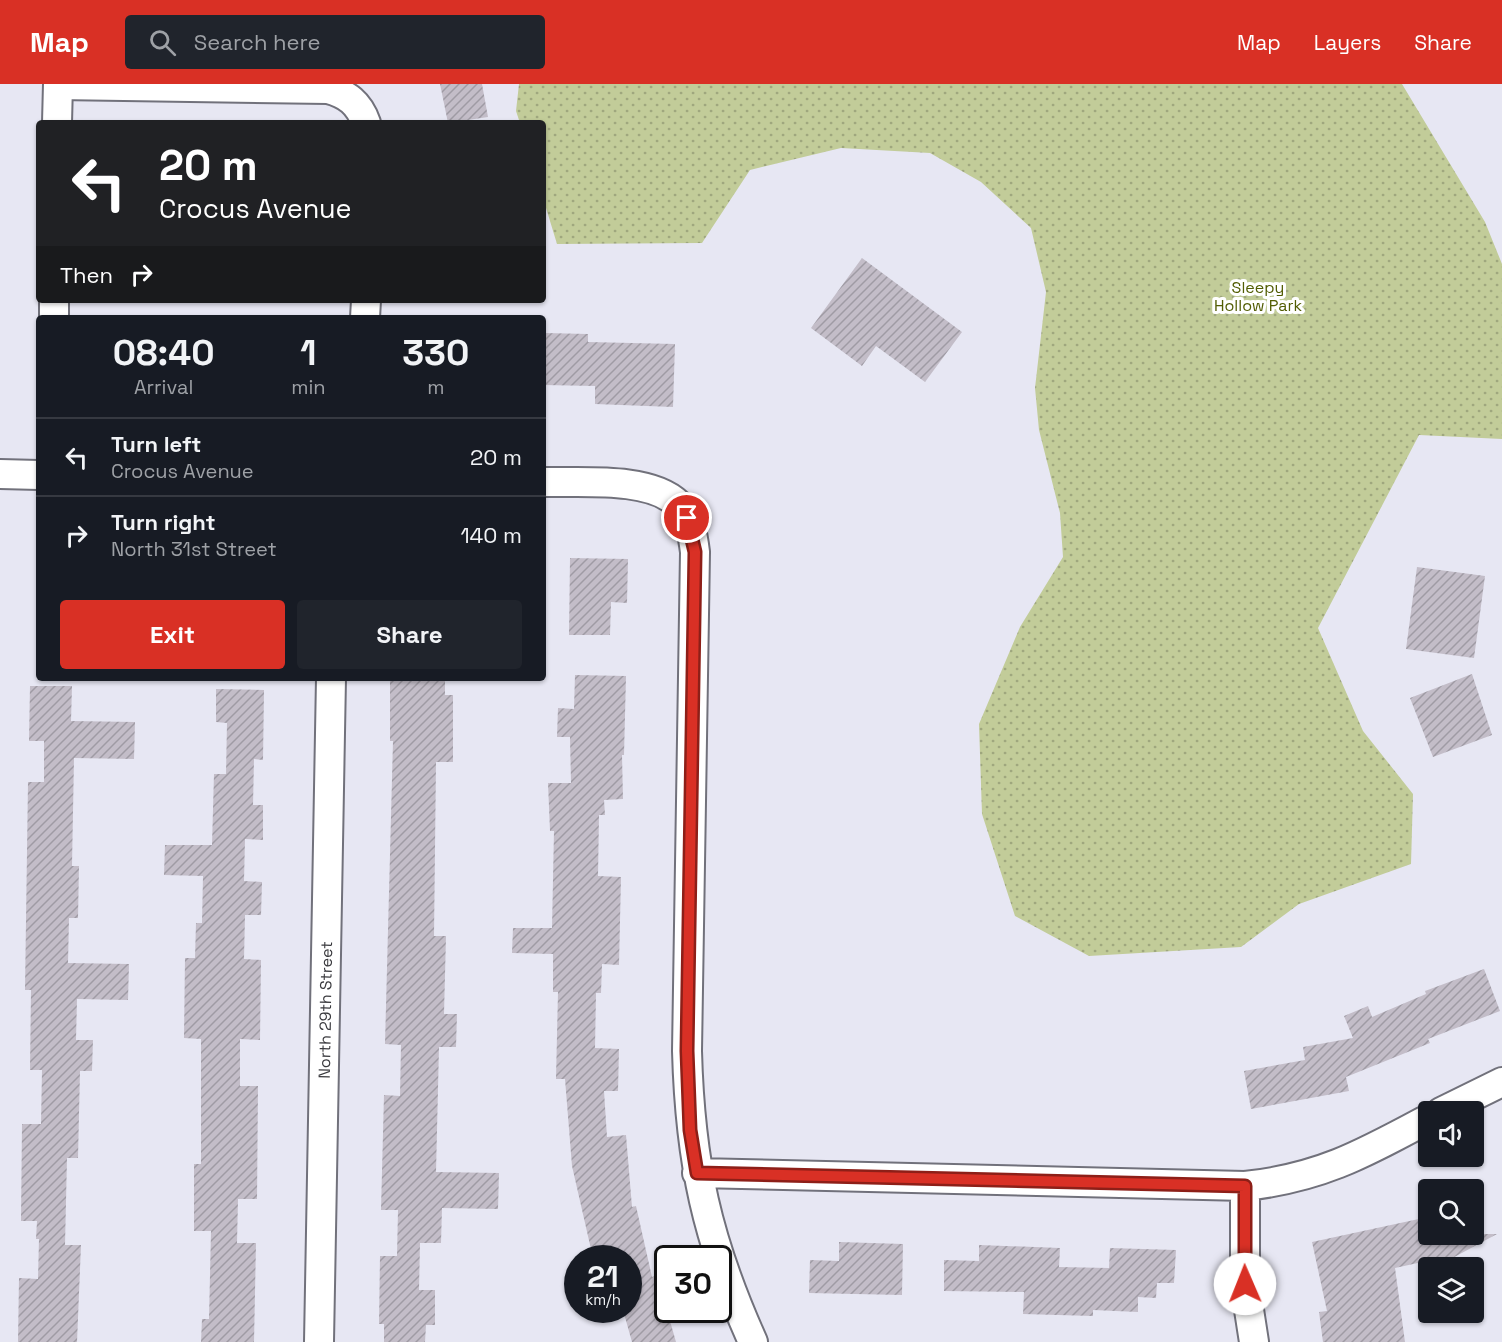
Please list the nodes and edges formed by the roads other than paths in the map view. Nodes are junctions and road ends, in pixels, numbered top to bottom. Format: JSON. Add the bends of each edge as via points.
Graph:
{"nodes":[{"id":1,"x":58,"y":84,"type":"edge"},
{"id":2,"x":360,"y":112,"type":"edge"},
{"id":3,"x":57,"y":120,"type":"edge"},
{"id":4,"x":0,"y":474,"type":"edge"},
{"id":5,"x":36,"y":475,"type":"edge"},
{"id":6,"x":546,"y":482,"type":"edge"},
{"id":7,"x":331,"y":681,"type":"edge"},
{"id":8,"x":1502,"y":1082,"type":"edge"},
{"id":9,"x":1463,"y":1101,"type":"edge"},
{"id":10,"x":1418,"y":1124,"type":"edge"},
{"id":11,"x":697,"y":1173,"type":"junction"},
{"id":12,"x":1245,"y":1186,"type":"junction"},
{"id":13,"x":319,"y":1342,"type":"edge"},
{"id":14,"x":753,"y":1342,"type":"edge"},
{"id":15,"x":1254,"y":1342,"type":"edge"}],
"edges":[{"from":1,"to":2,"type":"street","via":[[328,89],[343,93]]},
{"from":1,"to":3,"type":"street"},
{"from":4,"to":5,"type":"street"},
{"from":6,"to":11,"type":"street","via":[[619,483],[661,494],[678,504],[693,534],[687,1051],[690,1130]]},
{"from":7,"to":13,"type":"street","name":"North 29th Street"},
{"from":8,"to":9,"type":"street"},
{"from":10,"to":12,"type":"street","via":[[1326,1170]]},
{"from":11,"to":12,"type":"street"},
{"from":11,"to":14,"type":"street","via":[[714,1244]]},
{"from":12,"to":15,"type":"street","via":[[1245,1284]]}]}
